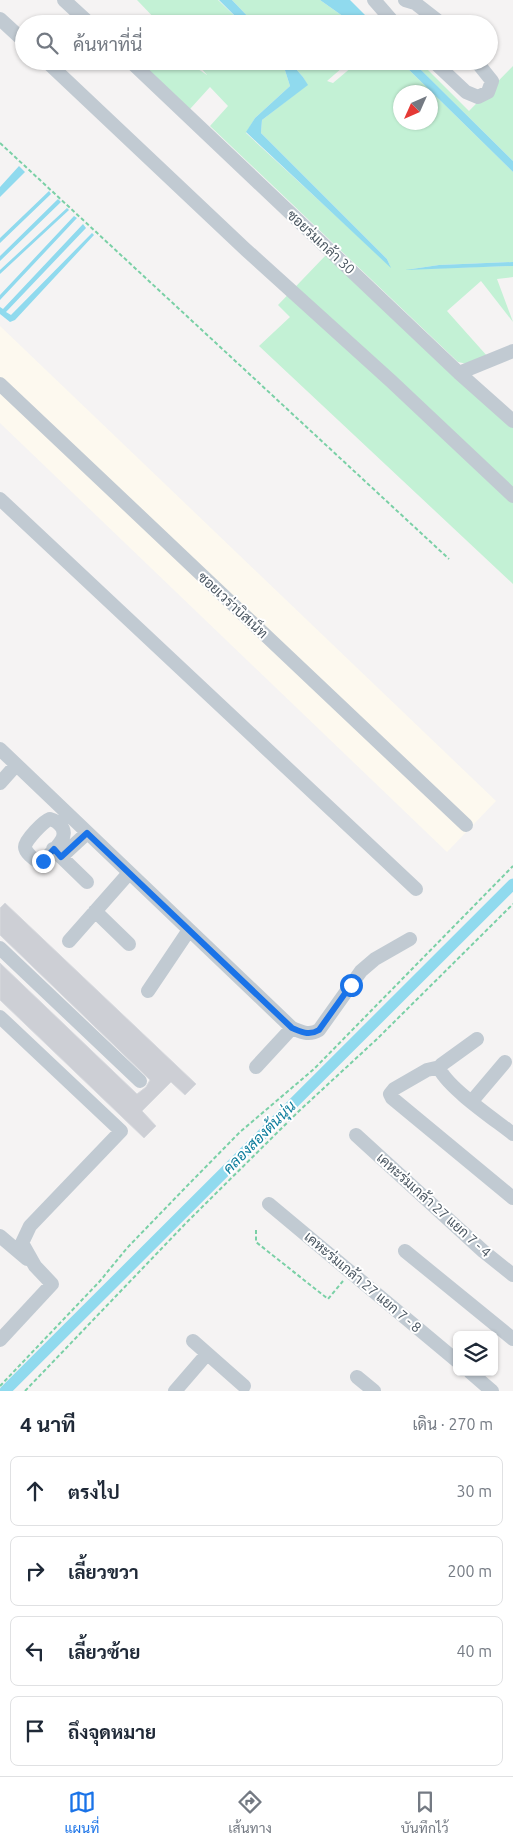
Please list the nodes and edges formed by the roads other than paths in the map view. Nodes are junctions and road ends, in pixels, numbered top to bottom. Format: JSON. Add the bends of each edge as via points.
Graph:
{"nodes":[{"id":1,"x":64,"y":0,"type":"edge"},
{"id":2,"x":374,"y":0,"type":"edge"},
{"id":3,"x":405,"y":0,"type":"edge"},
{"id":4,"x":80,"y":15,"type":"edge"},
{"id":5,"x":387,"y":15,"type":"edge"},
{"id":6,"x":430,"y":15,"type":"edge"},
{"id":7,"x":0,"y":19,"type":"edge"},
{"id":8,"x":15,"y":33,"type":"edge"},
{"id":9,"x":56,"y":70,"type":"edge"},
{"id":10,"x":139,"y":70,"type":"edge"},
{"id":11,"x":443,"y":70,"type":"edge"},
{"id":12,"x":483,"y":70,"type":"edge"},
{"id":13,"x":513,"y":351,"type":"edge"},
{"id":14,"x":459,"y":373,"type":"junction"},
{"id":15,"x":0,"y":384,"type":"edge"},
{"id":16,"x":513,"y":421,"type":"edge"},
{"id":17,"x":513,"y":496,"type":"edge"},
{"id":18,"x":0,"y":499,"type":"edge"},
{"id":19,"x":0,"y":749,"type":"edge"},
{"id":20,"x":16,"y":765,"type":"junction"},
{"id":21,"x":0,"y":783,"type":"edge"},
{"id":22,"x":466,"y":825,"type":"dead end"},
{"id":23,"x":87,"y":833,"type":"junction"},
{"id":24,"x":129,"y":873,"type":"junction"},
{"id":25,"x":87,"y":882,"type":"dead end"},
{"id":26,"x":416,"y":889,"type":"dead end"},
{"id":27,"x":95,"y":911,"type":"junction"},
{"id":28,"x":189,"y":930,"type":"junction"},
{"id":29,"x":410,"y":939,"type":"dead end"},
{"id":30,"x":69,"y":941,"type":"dead end"},
{"id":31,"x":129,"y":944,"type":"dead end"},
{"id":32,"x":0,"y":948,"type":"edge"},
{"id":33,"x":148,"y":991,"type":"dead end"},
{"id":34,"x":0,"y":1017,"type":"edge"},
{"id":35,"x":292,"y":1028,"type":"junction"},
{"id":36,"x":476,"y":1039,"type":"dead end"},
{"id":37,"x":505,"y":1062,"type":"dead end"},
{"id":38,"x":256,"y":1067,"type":"dead end"},
{"id":39,"x":440,"y":1067,"type":"junction"},
{"id":40,"x":140,"y":1081,"type":"dead end"},
{"id":41,"x":472,"y":1101,"type":"junction"},
{"id":42,"x":513,"y":1134,"type":"edge"},
{"id":43,"x":356,"y":1135,"type":"dead end"},
{"id":44,"x":513,"y":1198,"type":"edge"},
{"id":45,"x":269,"y":1204,"type":"dead end"},
{"id":46,"x":0,"y":1236,"type":"edge"},
{"id":47,"x":405,"y":1251,"type":"dead end"},
{"id":48,"x":36,"y":1266,"type":"junction"},
{"id":49,"x":513,"y":1275,"type":"edge"},
{"id":50,"x":513,"y":1339,"type":"edge"},
{"id":51,"x":0,"y":1340,"type":"edge"},
{"id":52,"x":193,"y":1341,"type":"dead end"},
{"id":53,"x":207,"y":1354,"type":"junction"},
{"id":54,"x":453,"y":1358,"type":"edge"},
{"id":55,"x":475,"y":1376,"type":"edge"},
{"id":56,"x":357,"y":1377,"type":"dead end"},
{"id":57,"x":244,"y":1386,"type":"dead end"},
{"id":58,"x":175,"y":1391,"type":"edge"},
{"id":59,"x":374,"y":1391,"type":"edge"},
{"id":60,"x":492,"y":1391,"type":"edge"}],
"edges":[{"from":1,"to":4,"type":"street"},
{"from":2,"to":5,"type":"street"},
{"from":3,"to":6,"type":"street"},
{"from":7,"to":8,"type":"street"},
{"from":9,"to":17,"type":"street"},
{"from":10,"to":14,"type":"street","name":"ซอยร่มเกล้า 30"},
{"from":11,"to":12,"type":"street","via":[[466,92],[478,97],[488,92],[492,81]]},
{"from":13,"to":14,"type":"street"},
{"from":14,"to":16,"type":"street","name":"ซอยร่มเกล้า 30"},
{"from":15,"to":22,"type":"street","name":"ซอยเวร่าบิสเน็ท"},
{"from":18,"to":26,"type":"street"},
{"from":19,"to":20,"type":"street"},
{"from":20,"to":21,"type":"street"},
{"from":20,"to":23,"type":"street"},
{"from":23,"to":24,"type":"street"},
{"from":23,"to":25,"type":"street","via":[[57,853]]},
{"from":24,"to":27,"type":"street"},
{"from":24,"to":28,"type":"street"},
{"from":27,"to":30,"type":"street"},
{"from":27,"to":31,"type":"street"},
{"from":28,"to":33,"type":"street"},
{"from":28,"to":35,"type":"street"},
{"from":29,"to":35,"type":"street","via":[[376,958],[361,971],[319,1030],[306,1034]]},
{"from":32,"to":40,"type":"street"},
{"from":34,"to":48,"type":"street","via":[[121,1131],[30,1226],[22,1243]]},
{"from":35,"to":38,"type":"street"},
{"from":36,"to":39,"type":"street"},
{"from":37,"to":41,"type":"street"},
{"from":39,"to":41,"type":"street","via":[[445,1077]]},
{"from":39,"to":44,"type":"street","via":[[427,1070],[394,1089],[390,1094],[392,1098]]},
{"from":41,"to":42,"type":"street"},
{"from":43,"to":49,"type":"street","name":"เคหะร่มเกล้า 27 แยก 7 - 4"},
{"from":45,"to":54,"type":"street","name":"เคหะร่มเกล้า 27 แยก 7 - 8"},
{"from":46,"to":48,"type":"street"},
{"from":47,"to":50,"type":"street"},
{"from":48,"to":51,"type":"street","via":[[52,1284]]},
{"from":52,"to":53,"type":"street"},
{"from":53,"to":57,"type":"street"},
{"from":53,"to":58,"type":"street"},
{"from":55,"to":60,"type":"street"},
{"from":56,"to":59,"type":"street"}]}
